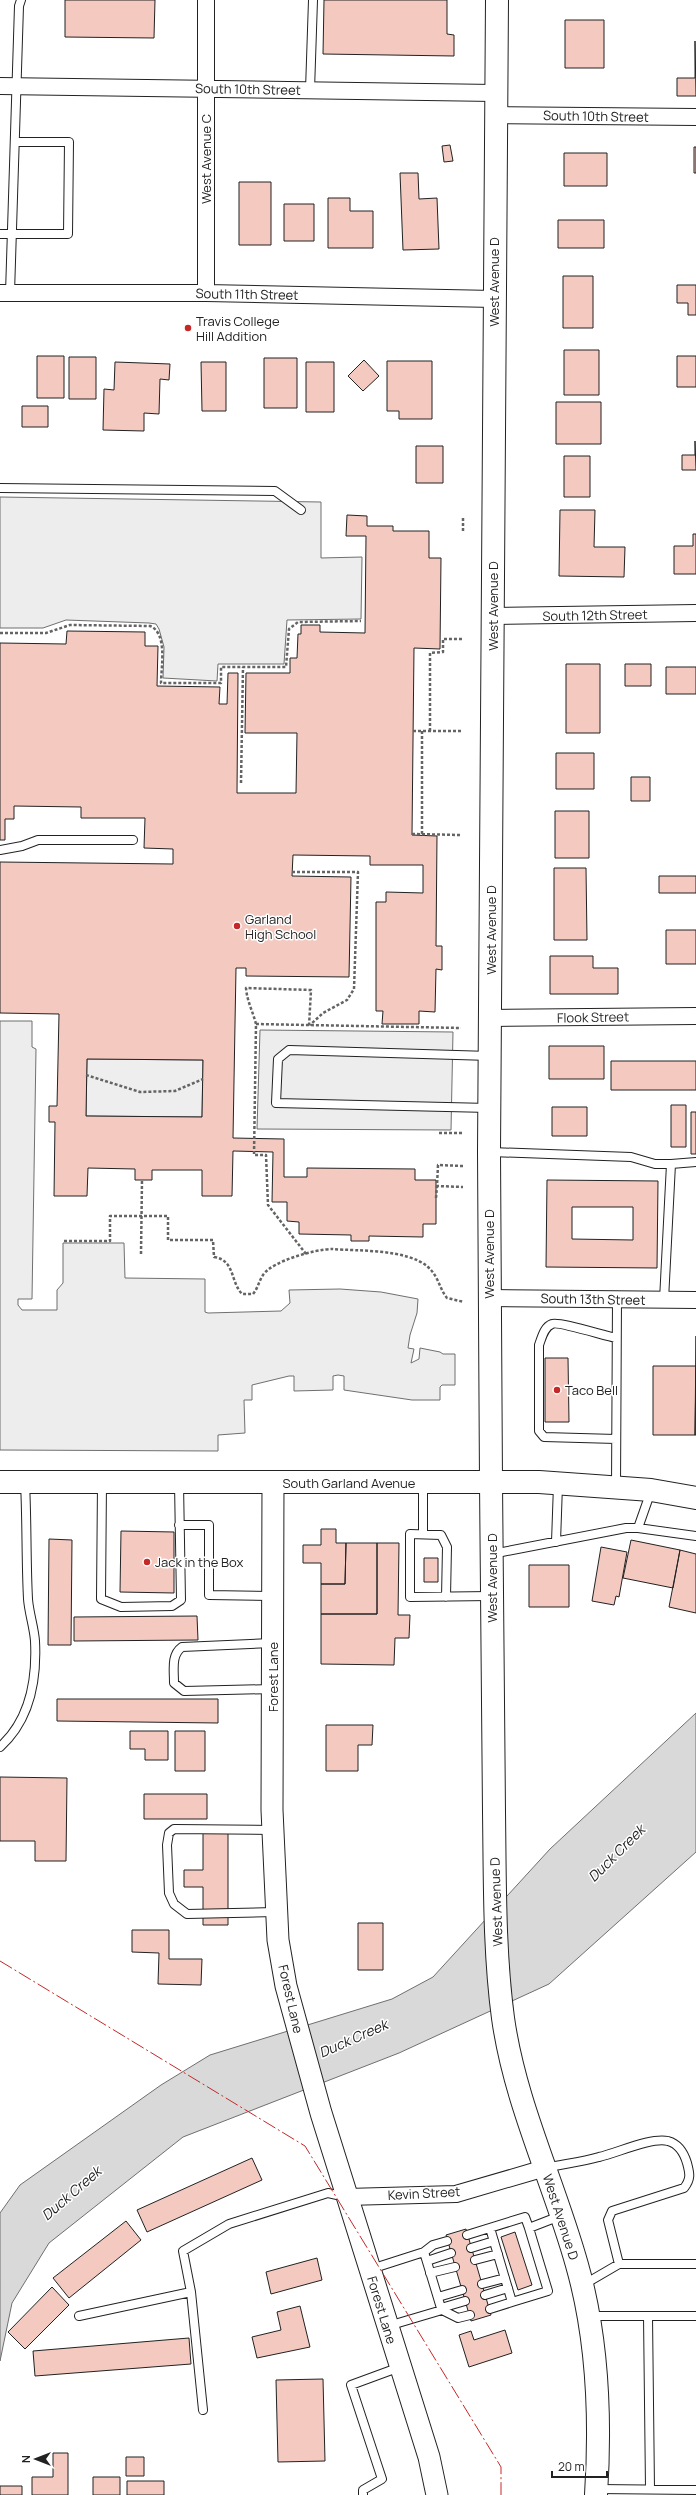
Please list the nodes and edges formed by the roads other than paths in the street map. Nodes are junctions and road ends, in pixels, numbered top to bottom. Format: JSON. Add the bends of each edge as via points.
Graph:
{"nodes":[{"id":1,"x":21,"y":0,"type":"edge"},
{"id":2,"x":206,"y":0,"type":"edge"},
{"id":3,"x":313,"y":0,"type":"edge"},
{"id":4,"x":497,"y":0,"type":"edge"},
{"id":5,"x":0,"y":86,"type":"edge"},
{"id":6,"x":18,"y":86,"type":"junction"},
{"id":7,"x":206,"y":88,"type":"junction"},
{"id":8,"x":310,"y":90,"type":"junction"},
{"id":9,"x":495,"y":93,"type":"junction"},
{"id":10,"x":495,"y":115,"type":"junction"},
{"id":11,"x":696,"y":117,"type":"edge"},
{"id":12,"x":15,"y":142,"type":"junction"},
{"id":13,"x":0,"y":234,"type":"edge"},
{"id":14,"x":14,"y":234,"type":"junction"},
{"id":15,"x":5,"y":293,"type":"edge"},
{"id":16,"x":206,"y":293,"type":"junction"},
{"id":17,"x":494,"y":299,"type":"junction"},
{"id":18,"x":0,"y":488,"type":"edge"},
{"id":19,"x":301,"y":510,"type":"dead end"},
{"id":20,"x":696,"y":613,"type":"edge"},
{"id":21,"x":493,"y":616,"type":"junction"},
{"id":22,"x":133,"y":840,"type":"dead end"},
{"id":23,"x":0,"y":850,"type":"edge"},
{"id":24,"x":696,"y":1016,"type":"edge"},
{"id":25,"x":490,"y":1018,"type":"junction"},
{"id":26,"x":490,"y":1056,"type":"junction"},
{"id":27,"x":490,"y":1108,"type":"junction"},
{"id":28,"x":489,"y":1152,"type":"junction"},
{"id":29,"x":696,"y":1162,"type":"edge"},
{"id":30,"x":671,"y":1164,"type":"junction"},
{"id":31,"x":490,"y":1298,"type":"junction"},
{"id":32,"x":617,"y":1300,"type":"junction"},
{"id":33,"x":664,"y":1300,"type":"junction"},
{"id":34,"x":696,"y":1300,"type":"edge"},
{"id":35,"x":616,"y":1338,"type":"junction"},
{"id":36,"x":616,"y":1439,"type":"junction"},
{"id":37,"x":0,"y":1482,"type":"edge"},
{"id":38,"x":25,"y":1482,"type":"junction"},
{"id":39,"x":102,"y":1482,"type":"junction"},
{"id":40,"x":491,"y":1482,"type":"junction"},
{"id":41,"x":179,"y":1483,"type":"junction"},
{"id":42,"x":273,"y":1483,"type":"junction"},
{"id":43,"x":423,"y":1483,"type":"junction"},
{"id":44,"x":558,"y":1483,"type":"junction"},
{"id":45,"x":616,"y":1487,"type":"junction"},
{"id":46,"x":652,"y":1490,"type":"junction"},
{"id":47,"x":696,"y":1498,"type":"edge"},
{"id":48,"x":179,"y":1525,"type":"junction"},
{"id":49,"x":638,"y":1528,"type":"junction"},
{"id":50,"x":424,"y":1534,"type":"junction"},
{"id":51,"x":696,"y":1536,"type":"edge"},
{"id":52,"x":556,"y":1542,"type":"junction"},
{"id":53,"x":492,"y":1554,"type":"junction"},
{"id":54,"x":273,"y":1596,"type":"junction"},
{"id":55,"x":492,"y":1596,"type":"junction"},
{"id":56,"x":446,"y":1597,"type":"junction"},
{"id":57,"x":273,"y":1643,"type":"junction"},
{"id":58,"x":273,"y":1689,"type":"junction"},
{"id":59,"x":0,"y":1747,"type":"edge"},
{"id":60,"x":273,"y":1830,"type":"junction"},
{"id":61,"x":276,"y":1912,"type":"junction"},
{"id":62,"x":545,"y":2168,"type":"junction"},
{"id":63,"x":347,"y":2197,"type":"junction"},
{"id":64,"x":561,"y":2216,"type":"junction"},
{"id":65,"x":490,"y":2228,"type":"junction"},
{"id":66,"x":528,"y":2228,"type":"junction"},
{"id":67,"x":468,"y":2235,"type":"dead end"},
{"id":68,"x":447,"y":2241,"type":"dead end"},
{"id":69,"x":494,"y":2241,"type":"junction"},
{"id":70,"x":471,"y":2248,"type":"dead end"},
{"id":71,"x":424,"y":2252,"type":"junction"},
{"id":72,"x":451,"y":2254,"type":"dead end"},
{"id":73,"x":498,"y":2254,"type":"junction"},
{"id":74,"x":475,"y":2260,"type":"dead end"},
{"id":75,"x":426,"y":2261,"type":"junction"},
{"id":76,"x":619,"y":2264,"type":"junction"},
{"id":77,"x":696,"y":2264,"type":"edge"},
{"id":78,"x":455,"y":2266,"type":"dead end"},
{"id":79,"x":370,"y":2270,"type":"junction"},
{"id":80,"x":430,"y":2273,"type":"junction"},
{"id":81,"x":505,"y":2278,"type":"junction"},
{"id":82,"x":482,"y":2284,"type":"dead end"},
{"id":83,"x":583,"y":2286,"type":"junction"},
{"id":84,"x":508,"y":2288,"type":"junction"},
{"id":85,"x":462,"y":2290,"type":"dead end"},
{"id":86,"x":191,"y":2292,"type":"junction"},
{"id":87,"x":485,"y":2295,"type":"dead end"},
{"id":88,"x":438,"y":2297,"type":"junction"},
{"id":89,"x":465,"y":2301,"type":"dead end"},
{"id":90,"x":512,"y":2302,"type":"junction"},
{"id":91,"x":442,"y":2309,"type":"junction"},
{"id":92,"x":490,"y":2309,"type":"dead end"},
{"id":93,"x":470,"y":2315,"type":"dead end"},
{"id":94,"x":79,"y":2316,"type":"dead end"},
{"id":95,"x":590,"y":2316,"type":"junction"},
{"id":96,"x":648,"y":2316,"type":"junction"},
{"id":97,"x":696,"y":2316,"type":"edge"},
{"id":98,"x":387,"y":2326,"type":"junction"},
{"id":99,"x":400,"y":2367,"type":"junction"},
{"id":100,"x":203,"y":2410,"type":"dead end"},
{"id":101,"x":650,"y":2489,"type":"junction"},
{"id":102,"x":696,"y":2490,"type":"edge"},
{"id":103,"x":596,"y":2492,"type":"edge"},
{"id":104,"x":363,"y":2495,"type":"edge"},
{"id":105,"x":437,"y":2495,"type":"edge"}],
"edges":[{"from":1,"to":6,"type":"lane"},
{"from":2,"to":7,"type":"street","name":"West Avenue C"},
{"from":3,"to":8,"type":"lane"},
{"from":4,"to":9,"type":"main road","name":"West Avenue D"},
{"from":5,"to":6,"type":"street","name":"South 10th Street"},
{"from":6,"to":7,"type":"street","name":"South 10th Street"},
{"from":6,"to":12,"type":"lane"},
{"from":7,"to":8,"type":"street","name":"South 10th Street"},
{"from":7,"to":16,"type":"street","name":"West Avenue C"},
{"from":8,"to":9,"type":"street","name":"South 10th Street"},
{"from":9,"to":10,"type":"main road","name":"West Avenue D"},
{"from":10,"to":11,"type":"street","name":"South 10th Street"},
{"from":10,"to":17,"type":"main road","name":"West Avenue D"},
{"from":12,"to":14,"type":"lane"},
{"from":12,"to":14,"type":"lane","via":[[70,142],[68,234]]},
{"from":13,"to":14,"type":"lane"},
{"from":14,"to":15,"type":"lane"},
{"from":15,"to":16,"type":"street","name":"South 11th Street"},
{"from":16,"to":17,"type":"street","name":"South 11th Street"},
{"from":17,"to":21,"type":"main road","name":"West Avenue D"},
{"from":18,"to":19,"type":"lane","via":[[275,491]]},
{"from":20,"to":21,"type":"street","name":"South 12th Street"},
{"from":21,"to":25,"type":"main road","name":"West Avenue D"},
{"from":22,"to":23,"type":"lane","via":[[38,840]]},
{"from":24,"to":25,"type":"street","name":"Flook Street"},
{"from":25,"to":26,"type":"main road","name":"West Avenue D"},
{"from":26,"to":27,"type":"main road","name":"West Avenue D"},
{"from":26,"to":27,"type":"lane","via":[[289,1050],[278,1059],[276,1103]]},
{"from":27,"to":28,"type":"main road","name":"West Avenue D"},
{"from":28,"to":30,"type":"lane","via":[[630,1157],[654,1164]]},
{"from":28,"to":31,"type":"main road","name":"West Avenue D"},
{"from":29,"to":30,"type":"lane"},
{"from":30,"to":33,"type":"lane"},
{"from":31,"to":32,"type":"street","name":"South 13th Street"},
{"from":31,"to":40,"type":"main road","name":"West Avenue D"},
{"from":32,"to":33,"type":"street","name":"South 13th Street"},
{"from":32,"to":35,"type":"lane"},
{"from":33,"to":34,"type":"street","name":"South 13th Street"},
{"from":35,"to":36,"type":"lane"},
{"from":35,"to":36,"type":"lane","via":[[560,1323],[552,1324],[544,1331],[540,1345],[539,1431],[544,1437]]},
{"from":36,"to":45,"type":"lane"},
{"from":37,"to":38,"type":"main road","name":"South Garland Avenue"},
{"from":38,"to":39,"type":"main road","name":"South Garland Avenue"},
{"from":38,"to":59,"type":"lane","via":[[28,1599],[35,1639],[33,1686],[23,1716],[12,1737]]},
{"from":39,"to":41,"type":"main road","name":"South Garland Avenue"},
{"from":39,"to":48,"type":"lane","via":[[101,1599],[121,1607],[172,1606],[181,1600]]},
{"from":40,"to":43,"type":"main road","name":"South Garland Avenue"},
{"from":40,"to":44,"type":"main road","name":"South Garland Avenue"},
{"from":40,"to":53,"type":"main road","name":"West Avenue D"},
{"from":41,"to":42,"type":"main road","name":"South Garland Avenue"},
{"from":41,"to":48,"type":"lane"},
{"from":42,"to":43,"type":"main road","name":"South Garland Avenue"},
{"from":42,"to":54,"type":"street","name":"Forest Lane"},
{"from":43,"to":50,"type":"lane"},
{"from":44,"to":45,"type":"main road","name":"South Garland Avenue"},
{"from":44,"to":52,"type":"lane"},
{"from":45,"to":46,"type":"main road","name":"South Garland Avenue"},
{"from":46,"to":47,"type":"main road","name":"South Garland Avenue"},
{"from":46,"to":49,"type":"lane"},
{"from":48,"to":54,"type":"lane","via":[[209,1525],[209,1595]]},
{"from":49,"to":51,"type":"lane"},
{"from":49,"to":52,"type":"lane","via":[[626,1528]]},
{"from":50,"to":56,"type":"lane","via":[[441,1535],[448,1547]]},
{"from":50,"to":56,"type":"lane","via":[[410,1534],[410,1597]]},
{"from":52,"to":53,"type":"lane"},
{"from":53,"to":55,"type":"main road","name":"West Avenue D"},
{"from":54,"to":57,"type":"street","name":"Forest Lane"},
{"from":55,"to":56,"type":"lane"},
{"from":55,"to":62,"type":"main road","name":"West Avenue D","via":[[494,1864],[498,1970],[507,2038],[524,2110]]},
{"from":57,"to":58,"type":"street","name":"Forest Lane"},
{"from":57,"to":58,"type":"lane","via":[[182,1647],[176,1651],[174,1658],[174,1683],[184,1691]]},
{"from":58,"to":60,"type":"street","name":"Forest Lane"},
{"from":60,"to":61,"type":"street","name":"Forest Lane"},
{"from":60,"to":61,"type":"lane","via":[[174,1829],[169,1834],[167,1845],[168,1879],[169,1893],[174,1904],[187,1914]]},
{"from":61,"to":63,"type":"street","name":"Forest Lane","via":[[278,1940],[291,2007]]},
{"from":62,"to":63,"type":"street","name":"Kevin Street","via":[[456,2194]]},
{"from":62,"to":64,"type":"main road","name":"West Avenue D"},
{"from":62,"to":76,"type":"lane","via":[[599,2158],[658,2140],[678,2146],[684,2154],[690,2173],[684,2188],[612,2211],[610,2214],[608,2220]]},
{"from":63,"to":79,"type":"street","name":"Forest Lane"},
{"from":63,"to":86,"type":"lane","via":[[328,2193],[229,2224],[183,2251]]},
{"from":64,"to":66,"type":"lane"},
{"from":64,"to":83,"type":"main road","name":"West Avenue D"},
{"from":65,"to":66,"type":"lane","via":[[525,2217]]},
{"from":65,"to":67,"type":"lane"},
{"from":65,"to":69,"type":"lane"},
{"from":66,"to":90,"type":"lane","via":[[548,2291]]},
{"from":68,"to":71,"type":"lane","via":[[433,2245]]},
{"from":69,"to":70,"type":"lane"},
{"from":69,"to":73,"type":"lane"},
{"from":71,"to":75,"type":"lane"},
{"from":71,"to":79,"type":"lane"},
{"from":72,"to":75,"type":"lane"},
{"from":73,"to":74,"type":"lane"},
{"from":73,"to":81,"type":"lane"},
{"from":75,"to":80,"type":"lane"},
{"from":76,"to":77,"type":"lane"},
{"from":76,"to":83,"type":"lane"},
{"from":78,"to":80,"type":"lane"},
{"from":79,"to":98,"type":"street","name":"Forest Lane"},
{"from":80,"to":88,"type":"lane"},
{"from":81,"to":82,"type":"lane"},
{"from":81,"to":84,"type":"lane"},
{"from":83,"to":95,"type":"main road","name":"West Avenue D"},
{"from":84,"to":87,"type":"lane"},
{"from":84,"to":90,"type":"lane"},
{"from":85,"to":88,"type":"lane"},
{"from":86,"to":94,"type":"lane"},
{"from":86,"to":100,"type":"lane"},
{"from":88,"to":91,"type":"lane"},
{"from":89,"to":91,"type":"lane"},
{"from":90,"to":92,"type":"lane"},
{"from":91,"to":93,"type":"lane","via":[[458,2318]]},
{"from":91,"to":98,"type":"lane"},
{"from":95,"to":96,"type":"lane"},
{"from":95,"to":103,"type":"main road","name":"West Avenue D","via":[[599,2441]]},
{"from":96,"to":97,"type":"lane"},
{"from":96,"to":101,"type":"lane"},
{"from":98,"to":99,"type":"street","name":"Forest Lane"},
{"from":99,"to":104,"type":"lane","via":[[351,2385],[382,2479],[363,2490]]},
{"from":99,"to":105,"type":"street","name":"Forest Lane","via":[[429,2457]]},
{"from":101,"to":102,"type":"lane"},
{"from":101,"to":103,"type":"lane"}]}
